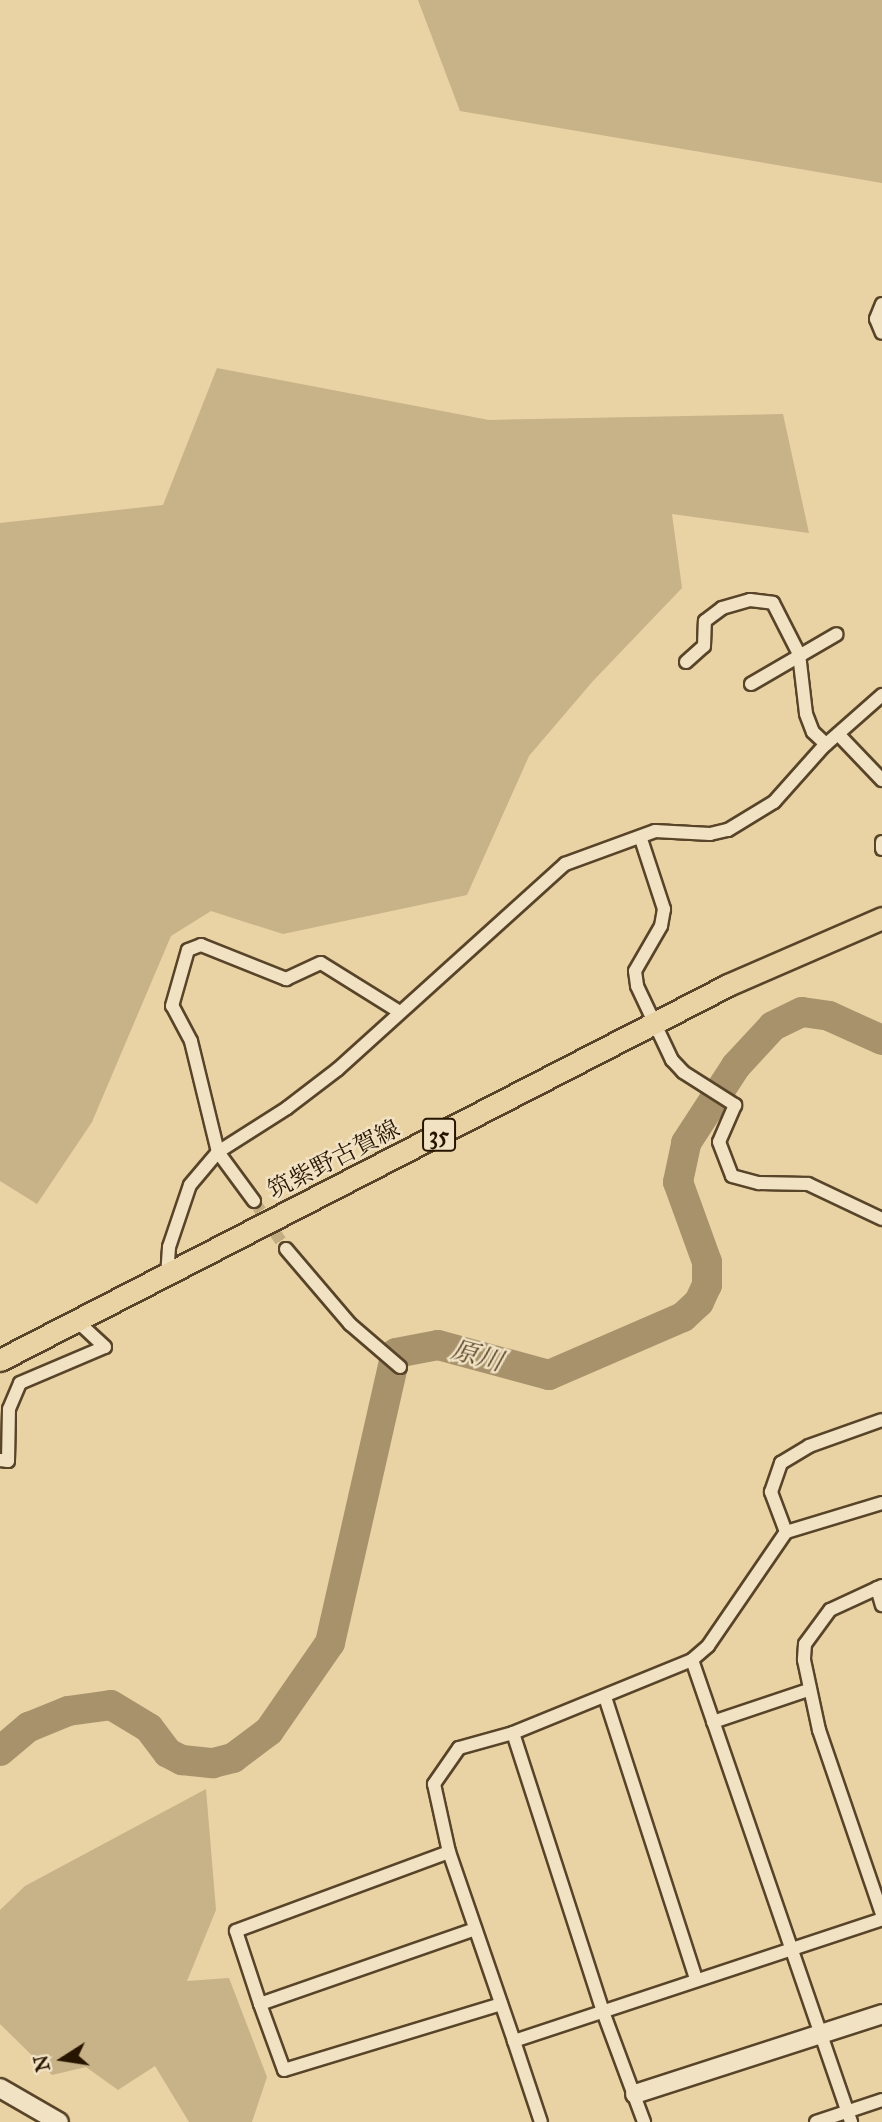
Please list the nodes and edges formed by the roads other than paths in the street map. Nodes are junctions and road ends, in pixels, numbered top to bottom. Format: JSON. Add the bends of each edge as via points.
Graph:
{"nodes":[{"id":1,"x":882,"y":304,"type":"edge"},
{"id":2,"x":882,"y":333,"type":"edge"},
{"id":3,"x":837,"y":634,"type":"dead end"},
{"id":4,"x":799,"y":654,"type":"junction"},
{"id":5,"x":686,"y":662,"type":"dead end"},
{"id":6,"x":751,"y":684,"type":"dead end"},
{"id":7,"x":882,"y":695,"type":"edge"},
{"id":8,"x":838,"y":734,"type":"junction"},
{"id":9,"x":826,"y":744,"type":"junction"},
{"id":10,"x":882,"y":780,"type":"edge"},
{"id":11,"x":641,"y":839,"type":"junction"},
{"id":12,"x":882,"y":842,"type":"edge"},
{"id":13,"x":882,"y":849,"type":"edge"},
{"id":14,"x":882,"y":918,"type":"edge"},
{"id":15,"x":398,"y":1011,"type":"junction"},
{"id":16,"x":653,"y":1024,"type":"junction"},
{"id":17,"x":218,"y":1152,"type":"junction"},
{"id":18,"x":254,"y":1201,"type":"tunnel mouth"},
{"id":19,"x":882,"y":1219,"type":"edge"},
{"id":20,"x":286,"y":1249,"type":"tunnel mouth"},
{"id":21,"x":167,"y":1276,"type":"junction"},
{"id":22,"x":78,"y":1322,"type":"junction"},
{"id":23,"x":0,"y":1360,"type":"edge"},
{"id":24,"x":400,"y":1367,"type":"dead end"},
{"id":25,"x":882,"y":1420,"type":"edge"},
{"id":26,"x":0,"y":1460,"type":"edge"},
{"id":27,"x":882,"y":1503,"type":"edge"},
{"id":28,"x":786,"y":1532,"type":"junction"},
{"id":29,"x":879,"y":1587,"type":"edge"},
{"id":30,"x":882,"y":1605,"type":"edge"},
{"id":31,"x":692,"y":1660,"type":"junction"},
{"id":32,"x":808,"y":1690,"type":"junction"},
{"id":33,"x":605,"y":1697,"type":"junction"},
{"id":34,"x":713,"y":1721,"type":"junction"},
{"id":35,"x":513,"y":1732,"type":"junction"},
{"id":36,"x":449,"y":1852,"type":"junction"},
{"id":37,"x":882,"y":1916,"type":"edge"},
{"id":38,"x":475,"y":1929,"type":"junction"},
{"id":39,"x":791,"y":1948,"type":"junction"},
{"id":40,"x":696,"y":1978,"type":"junction"},
{"id":41,"x":260,"y":2004,"type":"junction"},
{"id":42,"x":501,"y":2004,"type":"junction"},
{"id":43,"x":602,"y":2009,"type":"junction"},
{"id":44,"x":882,"y":2014,"type":"edge"},
{"id":45,"x":820,"y":2033,"type":"junction"},
{"id":46,"x":514,"y":2041,"type":"junction"},
{"id":47,"x":0,"y":2088,"type":"edge"},
{"id":48,"x":635,"y":2094,"type":"junction"},
{"id":49,"x":882,"y":2100,"type":"edge"},
{"id":50,"x":849,"y":2117,"type":"edge"},
{"id":51,"x":59,"y":2122,"type":"edge"},
{"id":52,"x":541,"y":2122,"type":"edge"},
{"id":53,"x":644,"y":2122,"type":"edge"},
{"id":54,"x":816,"y":2122,"type":"edge"}],
"edges":[{"from":1,"to":2,"type":"street","via":[[876,319]]},
{"from":3,"to":4,"type":"street"},
{"from":4,"to":5,"type":"street","via":[[780,609],[773,603],[750,600],[722,608],[705,621],[704,646]]},
{"from":4,"to":6,"type":"street"},
{"from":4,"to":9,"type":"street","via":[[806,714],[813,732]]},
{"from":7,"to":8,"type":"street"},
{"from":8,"to":9,"type":"street"},
{"from":8,"to":10,"type":"street"},
{"from":9,"to":11,"type":"street","via":[[775,802],[728,830],[710,834],[655,831]]},
{"from":11,"to":15,"type":"street","via":[[620,842],[565,864]]},
{"from":11,"to":16,"type":"street","via":[[664,909],[662,926],[635,971]]},
{"from":12,"to":13,"type":"street"},
{"from":14,"to":16,"type":"main road","name":"筑紫野古賀線","number":"35","via":[[728,985]]},
{"from":15,"to":17,"type":"street","via":[[338,1069]]},
{"from":15,"to":17,"type":"street","via":[[321,962],[286,979],[201,945],[188,950],[172,1006],[191,1041]]},
{"from":16,"to":19,"type":"street","via":[[672,1060],[735,1105],[719,1142],[732,1176],[808,1184]]},
{"from":16,"to":21,"type":"main road","name":"筑紫野古賀線","number":"35"},
{"from":17,"to":18,"type":"street"},
{"from":17,"to":21,"type":"street","via":[[190,1185],[170,1247]]},
{"from":20,"to":24,"type":"street","via":[[350,1324]]},
{"from":21,"to":22,"type":"main road","name":"筑紫野古賀線","number":"35"},
{"from":22,"to":23,"type":"main road","name":"筑紫野古賀線","number":"35"},
{"from":22,"to":26,"type":"street","via":[[104,1347],[20,1383],[9,1409],[8,1461]]},
{"from":25,"to":28,"type":"street","via":[[809,1446],[780,1462],[771,1492]]},
{"from":27,"to":28,"type":"street"},
{"from":28,"to":31,"type":"street","via":[[708,1646]]},
{"from":29,"to":30,"type":"street"},
{"from":29,"to":32,"type":"street","via":[[830,1611],[804,1644]]},
{"from":31,"to":33,"type":"street"},
{"from":31,"to":34,"type":"street"},
{"from":32,"to":34,"type":"street"},
{"from":32,"to":37,"type":"street"},
{"from":33,"to":35,"type":"street"},
{"from":33,"to":40,"type":"street"},
{"from":34,"to":39,"type":"street"},
{"from":35,"to":36,"type":"street","via":[[459,1748],[434,1784]]},
{"from":35,"to":43,"type":"street"},
{"from":36,"to":38,"type":"street"},
{"from":36,"to":41,"type":"street","via":[[236,1931]]},
{"from":37,"to":39,"type":"street"},
{"from":38,"to":41,"type":"street"},
{"from":38,"to":42,"type":"street"},
{"from":39,"to":40,"type":"street"},
{"from":39,"to":45,"type":"street"},
{"from":40,"to":43,"type":"street"},
{"from":41,"to":42,"type":"street","via":[[284,2070]]},
{"from":42,"to":46,"type":"street"},
{"from":43,"to":46,"type":"street"},
{"from":43,"to":48,"type":"street"},
{"from":44,"to":45,"type":"street"},
{"from":45,"to":48,"type":"street"},
{"from":45,"to":50,"type":"street"},
{"from":46,"to":52,"type":"street"},
{"from":47,"to":51,"type":"street"},
{"from":48,"to":53,"type":"street"},
{"from":49,"to":50,"type":"street"},
{"from":50,"to":54,"type":"street"}]}
